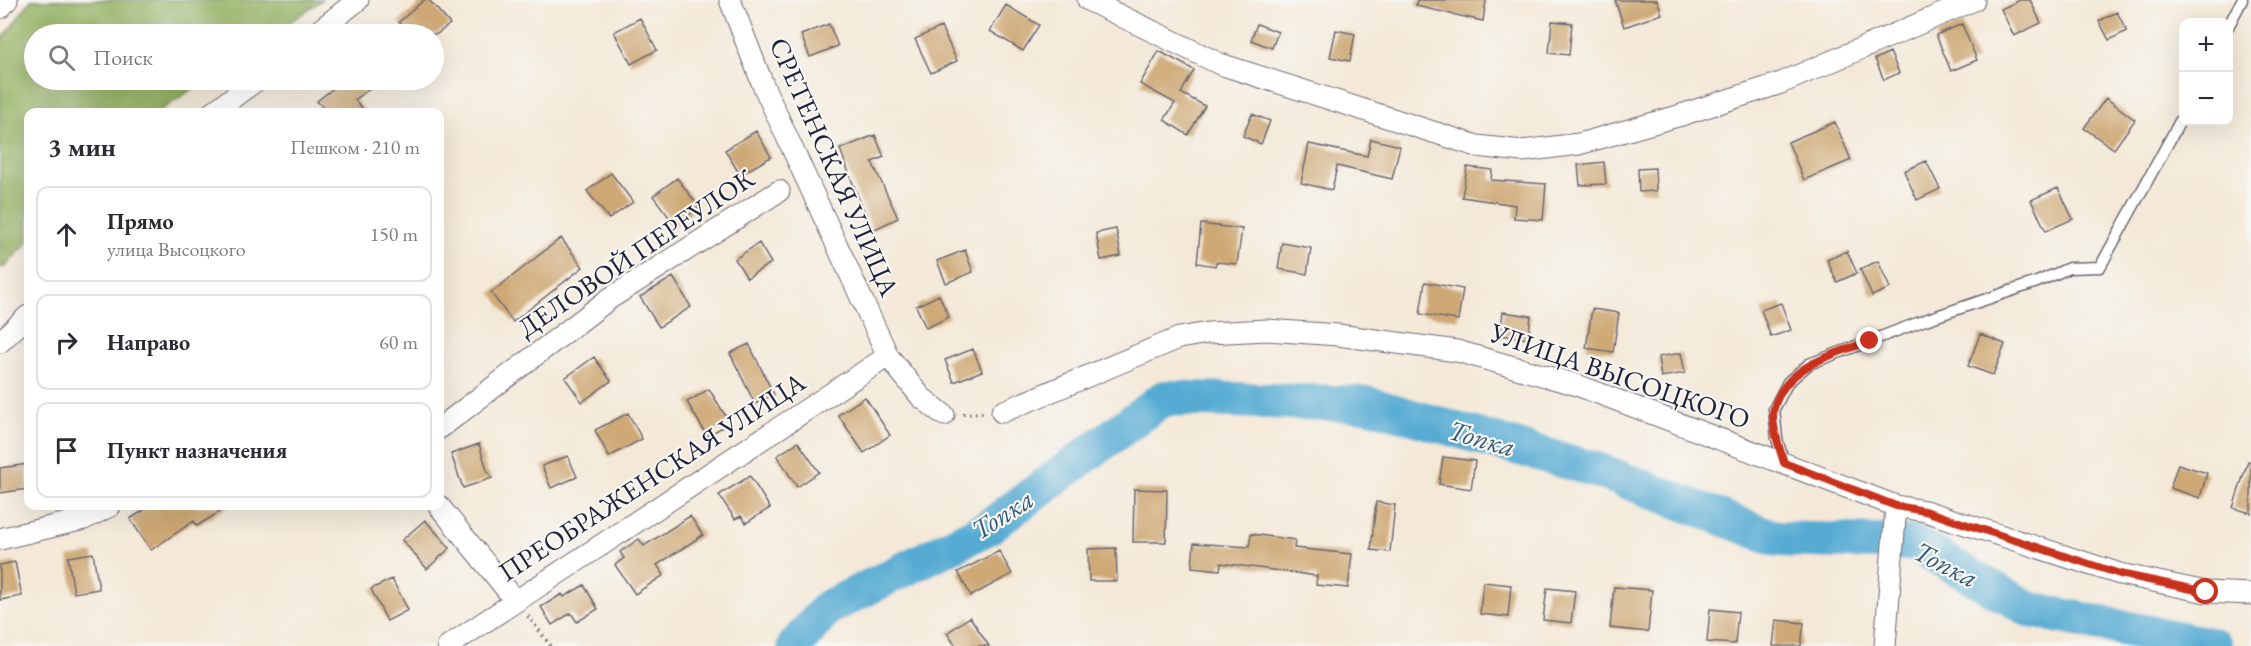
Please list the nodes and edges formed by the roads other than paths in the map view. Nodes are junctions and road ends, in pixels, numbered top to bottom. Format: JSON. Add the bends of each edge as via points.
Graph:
{"nodes":[{"id":1,"x":7,"y":0,"type":"edge"},
{"id":2,"x":358,"y":0,"type":"edge"},
{"id":3,"x":730,"y":0,"type":"edge"},
{"id":4,"x":1088,"y":0,"type":"edge"},
{"id":5,"x":1974,"y":0,"type":"edge"},
{"id":6,"x":2242,"y":0,"type":"edge"},
{"id":7,"x":0,"y":8,"type":"edge"},
{"id":8,"x":2233,"y":19,"type":"edge"},
{"id":9,"x":328,"y":24,"type":"edge"},
{"id":10,"x":243,"y":90,"type":"edge"},
{"id":11,"x":218,"y":108,"type":"edge"},
{"id":12,"x":2179,"y":123,"type":"edge"},
{"id":13,"x":779,"y":190,"type":"dead end"},
{"id":14,"x":24,"y":320,"type":"edge"},
{"id":15,"x":0,"y":342,"type":"edge"},
{"id":16,"x":888,"y":356,"type":"junction"},
{"id":17,"x":1002,"y":412,"type":"road end"},
{"id":18,"x":944,"y":415,"type":"road end"},
{"id":19,"x":444,"y":425,"type":"edge"},
{"id":20,"x":1784,"y":463,"type":"junction"},
{"id":21,"x":1896,"y":506,"type":"junction"},
{"id":22,"x":102,"y":510,"type":"edge"},
{"id":23,"x":442,"y":510,"type":"edge"},
{"id":24,"x":0,"y":539,"type":"edge"},
{"id":25,"x":2251,"y":594,"type":"edge"},
{"id":26,"x":515,"y":600,"type":"junction"},
{"id":27,"x":448,"y":646,"type":"edge"},
{"id":28,"x":1885,"y":646,"type":"edge"}],
"edges":[{"from":1,"to":7,"type":"street"},
{"from":2,"to":9,"type":"street"},
{"from":3,"to":16,"type":"street","name":"СРЕТЕНСКАЯ УЛИЦА","via":[[763,85]]},
{"from":4,"to":5,"type":"street","via":[[1220,64],[1477,146],[1522,151],[1579,144],[1781,83]]},
{"from":6,"to":8,"type":"lane"},
{"from":10,"to":11,"type":"street"},
{"from":12,"to":20,"type":"lane","via":[[2100,267],[2069,268],[1928,319],[1809,364],[1788,382],[1774,409]]},
{"from":13,"to":19,"type":"street","name":"ДЕЛОВОЙ ПЕРЕУЛОК","via":[[609,299]]},
{"from":14,"to":15,"type":"street"},
{"from":16,"to":18,"type":"street","name":"СРЕТЕНСКАЯ УЛИЦА","via":[[921,397]]},
{"from":16,"to":26,"type":"street","name":"ПРЕОБРАЖЕНСКАЯ УЛИЦА"},
{"from":17,"to":20,"type":"street","name":"УЛИЦА ВЫСОЦКОГО","via":[[1179,338],[1267,330],[1457,351],[1577,385]]},
{"from":20,"to":21,"type":"street","name":"УЛИЦА ВЫСОЦКОГО"},
{"from":21,"to":25,"type":"street","name":"УЛИЦА ВЫСОЦКОГО","via":[[1925,511],[2120,574],[2206,592]]},
{"from":21,"to":28,"type":"street"},
{"from":22,"to":24,"type":"street","via":[[84,519]]},
{"from":23,"to":26,"type":"street"},
{"from":26,"to":27,"type":"street","name":"ПРЕОБРАЖЕНСКАЯ УЛИЦА"}]}
